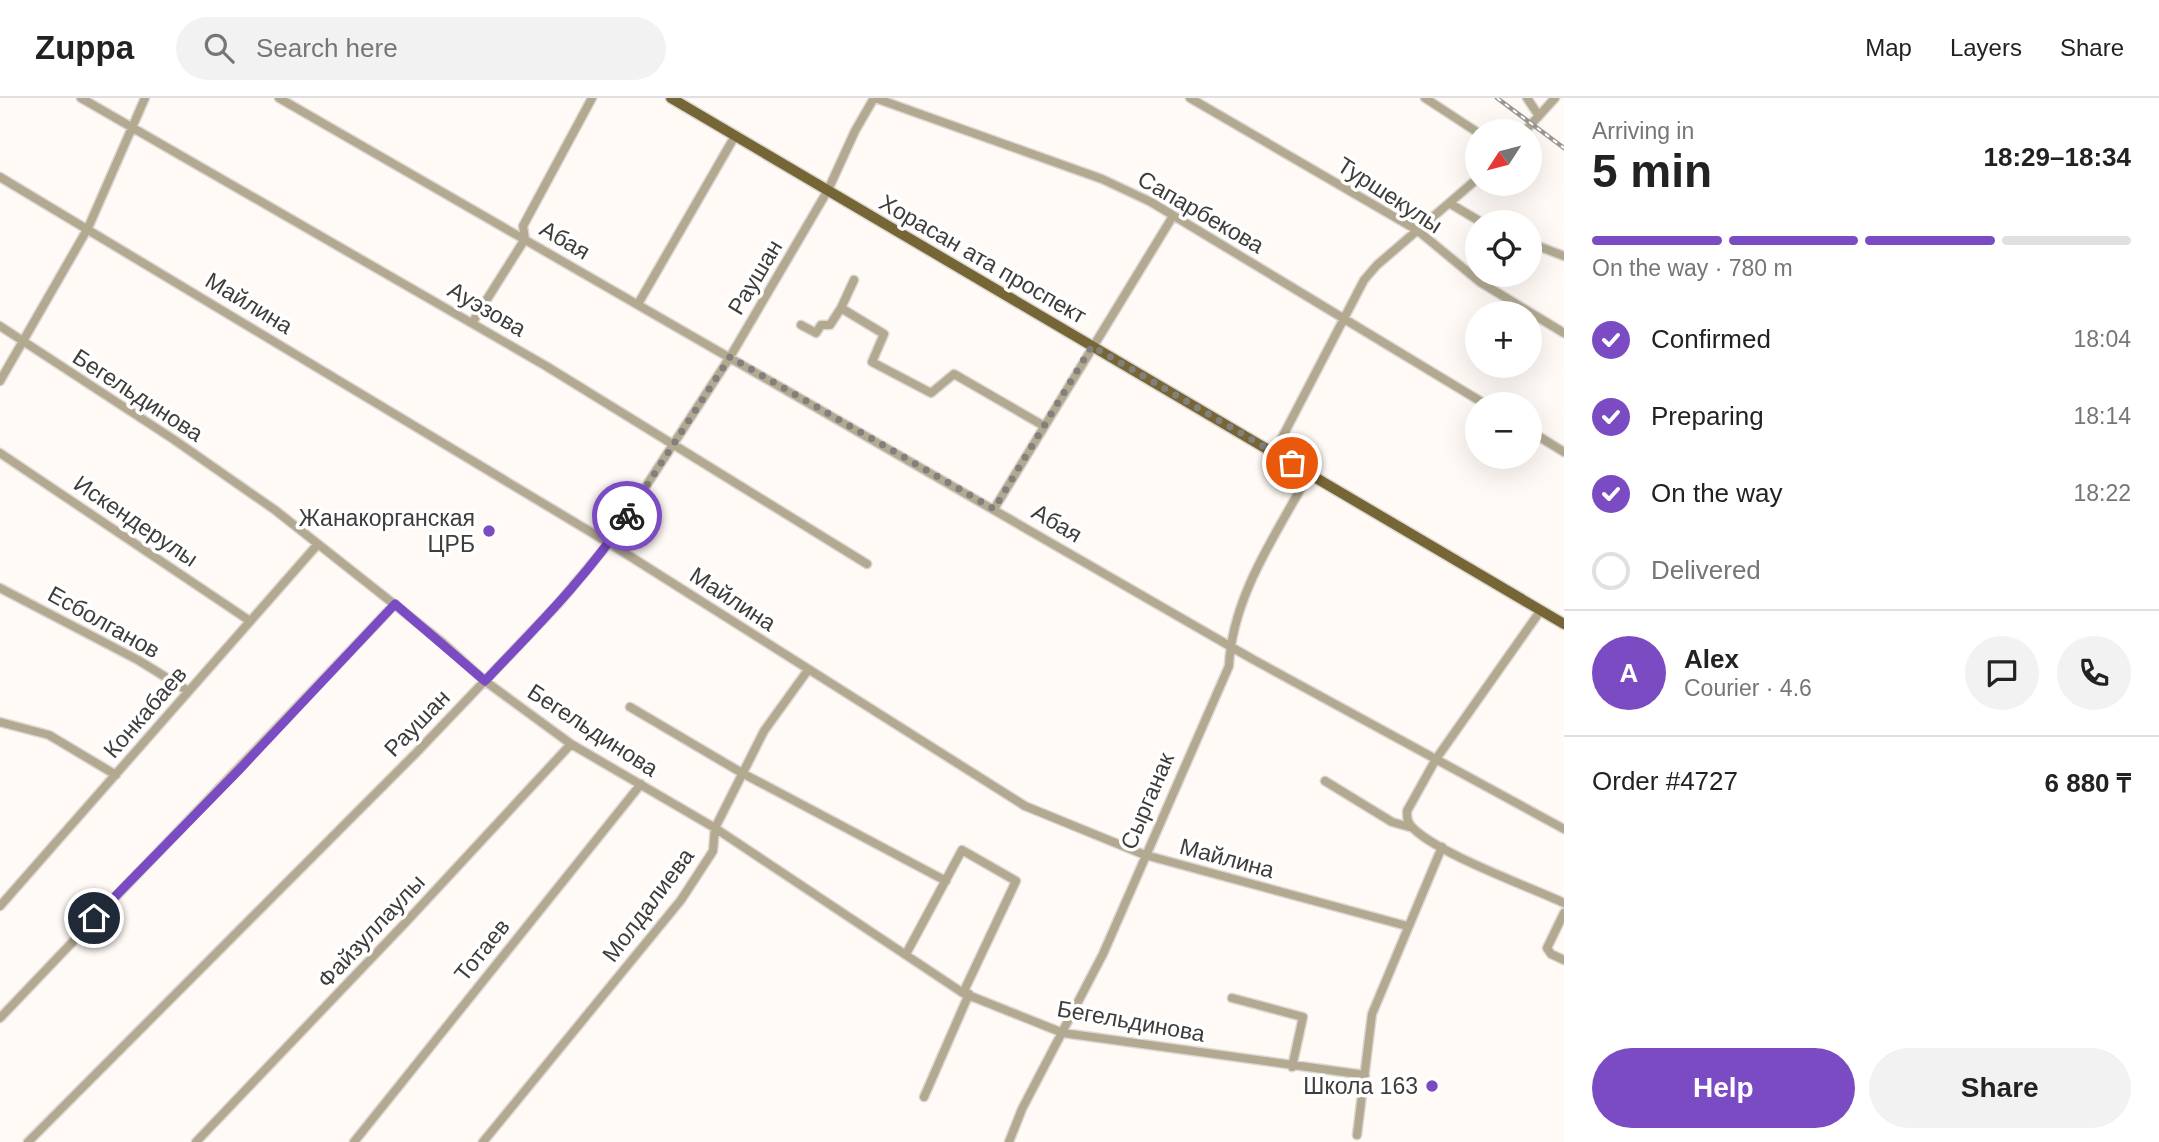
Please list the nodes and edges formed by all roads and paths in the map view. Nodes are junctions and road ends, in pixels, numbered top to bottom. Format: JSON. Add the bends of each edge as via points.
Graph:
{"nodes":[{"id":1,"x":81,"y":98,"type":"edge"},
{"id":2,"x":145,"y":98,"type":"edge"},
{"id":3,"x":279,"y":98,"type":"edge"},
{"id":4,"x":592,"y":98,"type":"edge"},
{"id":5,"x":671,"y":98,"type":"edge"},
{"id":6,"x":875,"y":98,"type":"edge"},
{"id":7,"x":1190,"y":98,"type":"edge"},
{"id":8,"x":1425,"y":98,"type":"edge"},
{"id":9,"x":1527,"y":98,"type":"edge"},
{"id":10,"x":1555,"y":98,"type":"edge"},
{"id":11,"x":1539,"y":116,"type":"junction"},
{"id":12,"x":1536,"y":119,"type":"edge"},
{"id":13,"x":1465,"y":124,"type":"edge"},
{"id":14,"x":132,"y":126,"type":"junction"},
{"id":15,"x":735,"y":136,"type":"junction"},
{"id":16,"x":0,"y":177,"type":"edge"},
{"id":17,"x":1465,"y":189,"type":"edge"},
{"id":18,"x":828,"y":190,"type":"junction"},
{"id":19,"x":1449,"y":203,"type":"junction"},
{"id":20,"x":1465,"y":213,"type":"edge"},
{"id":21,"x":1173,"y":216,"type":"junction"},
{"id":22,"x":88,"y":228,"type":"junction"},
{"id":23,"x":1417,"y":230,"type":"junction"},
{"id":24,"x":524,"y":239,"type":"junction"},
{"id":25,"x":1542,"y":248,"type":"edge"},
{"id":26,"x":1564,"y":256,"type":"edge"},
{"id":27,"x":854,"y":280,"type":"dead end"},
{"id":28,"x":638,"y":304,"type":"junction"},
{"id":29,"x":841,"y":307,"type":"junction"},
{"id":30,"x":1344,"y":318,"type":"junction"},
{"id":31,"x":472,"y":323,"type":"junction"},
{"id":32,"x":801,"y":325,"type":"dead end"},
{"id":33,"x":0,"y":326,"type":"edge"},
{"id":34,"x":1564,"y":333,"type":"edge"},
{"id":35,"x":23,"y":342,"type":"junction"},
{"id":36,"x":1092,"y":346,"type":"junction"},
{"id":37,"x":730,"y":357,"type":"junction"},
{"id":38,"x":0,"y":381,"type":"edge"},
{"id":39,"x":1465,"y":392,"type":"edge"},
{"id":40,"x":1044,"y":426,"type":"junction"},
{"id":41,"x":1542,"y":438,"type":"edge"},
{"id":42,"x":674,"y":443,"type":"junction"},
{"id":43,"x":1564,"y":452,"type":"edge"},
{"id":44,"x":0,"y":453,"type":"edge"},
{"id":45,"x":1274,"y":453,"type":"junction"},
{"id":46,"x":1309,"y":474,"type":"junction"},
{"id":47,"x":994,"y":509,"type":"junction"},
{"id":48,"x":609,"y":543,"type":"junction"},
{"id":49,"x":318,"y":544,"type":"junction"},
{"id":50,"x":867,"y":564,"type":"dead end"},
{"id":51,"x":0,"y":588,"type":"edge"},
{"id":52,"x":395,"y":604,"type":"junction"},
{"id":53,"x":1541,"y":610,"type":"junction"},
{"id":54,"x":250,"y":621,"type":"junction"},
{"id":55,"x":1564,"y":624,"type":"edge"},
{"id":56,"x":1230,"y":646,"type":"junction"},
{"id":57,"x":807,"y":670,"type":"junction"},
{"id":58,"x":485,"y":681,"type":"junction"},
{"id":59,"x":188,"y":691,"type":"junction"},
{"id":60,"x":630,"y":707,"type":"dead end"},
{"id":61,"x":0,"y":722,"type":"edge"},
{"id":62,"x":571,"y":744,"type":"junction"},
{"id":63,"x":1436,"y":759,"type":"junction"},
{"id":64,"x":743,"y":773,"type":"junction"},
{"id":65,"x":116,"y":775,"type":"junction"},
{"id":66,"x":1325,"y":780,"type":"dead end"},
{"id":67,"x":641,"y":784,"type":"junction"},
{"id":68,"x":715,"y":828,"type":"junction"},
{"id":69,"x":1413,"y":828,"type":"junction"},
{"id":70,"x":1564,"y":829,"type":"edge"},
{"id":71,"x":1442,"y":848,"type":"junction"},
{"id":72,"x":1145,"y":855,"type":"junction"},
{"id":73,"x":946,"y":881,"type":"junction"},
{"id":74,"x":1564,"y":903,"type":"edge"},
{"id":75,"x":0,"y":906,"type":"edge"},
{"id":76,"x":1564,"y":913,"type":"edge"},
{"id":77,"x":1407,"y":926,"type":"junction"},
{"id":78,"x":906,"y":954,"type":"junction"},
{"id":79,"x":1564,"y":960,"type":"edge"},
{"id":80,"x":966,"y":993,"type":"junction"},
{"id":81,"x":1232,"y":998,"type":"dead end"},
{"id":82,"x":0,"y":1018,"type":"edge"},
{"id":83,"x":1063,"y":1033,"type":"junction"},
{"id":84,"x":1292,"y":1067,"type":"junction"},
{"id":85,"x":1365,"y":1075,"type":"junction"},
{"id":86,"x":924,"y":1097,"type":"dead end"},
{"id":87,"x":1357,"y":1135,"type":"dead end"},
{"id":88,"x":28,"y":1142,"type":"edge"},
{"id":89,"x":196,"y":1142,"type":"edge"},
{"id":90,"x":354,"y":1142,"type":"edge"},
{"id":91,"x":483,"y":1142,"type":"edge"},
{"id":92,"x":1009,"y":1142,"type":"edge"}],
"edges":[{"from":1,"to":14,"type":"street","name":"Ауэзова"},
{"from":2,"to":14,"type":"street"},
{"from":3,"to":24,"type":"street","name":"Абая"},
{"from":4,"to":24,"type":"street","via":[[523,226]]},
{"from":5,"to":15,"type":"main road","name":"Хорасан ата проспект"},
{"from":6,"to":18,"type":"street","name":"Раушан"},
{"from":6,"to":21,"type":"street","name":"Сапарбекова","via":[[1102,179]]},
{"from":7,"to":23,"type":"street","name":"Туршекулы"},
{"from":8,"to":13,"type":"street"},
{"from":9,"to":11,"type":"street"},
{"from":10,"to":11,"type":"street"},
{"from":11,"to":12,"type":"street"},
{"from":14,"to":22,"type":"street"},
{"from":14,"to":31,"type":"street","name":"Ауэзова"},
{"from":15,"to":18,"type":"main road","name":"Хорасан ата проспект"},
{"from":15,"to":28,"type":"street"},
{"from":16,"to":22,"type":"street","name":"Майлина"},
{"from":17,"to":19,"type":"street"},
{"from":18,"to":36,"type":"main road","name":"Хорасан ата проспект"},
{"from":18,"to":37,"type":"street","name":"Раушан"},
{"from":19,"to":20,"type":"street"},
{"from":19,"to":23,"type":"street"},
{"from":21,"to":30,"type":"street","name":"Сапарбекова"},
{"from":21,"to":36,"type":"street"},
{"from":22,"to":35,"type":"street"},
{"from":22,"to":48,"type":"street","name":"Майлина"},
{"from":23,"to":30,"type":"street","via":[[1364,280]]},
{"from":23,"to":34,"type":"street","name":"Туршекулы","via":[[1480,282]]},
{"from":24,"to":28,"type":"street","name":"Абая"},
{"from":24,"to":31,"type":"street"},
{"from":25,"to":26,"type":"street"},
{"from":27,"to":29,"type":"street"},
{"from":28,"to":37,"type":"street","name":"Абая"},
{"from":29,"to":32,"type":"street","via":[[830,325],[821,325],[817,333]]},
{"from":29,"to":40,"type":"street","via":[[884,334],[872,362],[931,393],[954,374]]},
{"from":30,"to":39,"type":"street","name":"Сапарбекова"},
{"from":30,"to":45,"type":"street"},
{"from":31,"to":42,"type":"street","name":"Ауэзова"},
{"from":33,"to":35,"type":"street","name":"Бегельдинова"},
{"from":35,"to":38,"type":"street"},
{"from":35,"to":49,"type":"street","name":"Бегельдинова","via":[[173,439]]},
{"from":36,"to":40,"type":"street"},
{"from":36,"to":45,"type":"main road","name":"Хорасан ата проспект"},
{"from":37,"to":42,"type":"street","name":"Раушан"},
{"from":37,"to":47,"type":"street","name":"Абая"},
{"from":40,"to":47,"type":"street"},
{"from":41,"to":43,"type":"street"},
{"from":42,"to":48,"type":"street","name":"Раушан"},
{"from":42,"to":50,"type":"street","name":"Ауэзова"},
{"from":44,"to":54,"type":"street","name":"Искендерулы"},
{"from":45,"to":46,"type":"main road","name":"Хорасан ата проспект"},
{"from":46,"to":53,"type":"main road","name":"Хорасан ата проспект"},
{"from":46,"to":56,"type":"street","name":"Сырганак","via":[[1241,604]]},
{"from":47,"to":56,"type":"street","name":"Абая"},
{"from":48,"to":57,"type":"street","name":"Майлина"},
{"from":48,"to":58,"type":"street","name":"Раушан"},
{"from":49,"to":52,"type":"street","name":"Бегельдинова"},
{"from":49,"to":54,"type":"street","name":"Конкабаев"},
{"from":51,"to":59,"type":"street","name":"Есболганов"},
{"from":52,"to":58,"type":"street","name":"Бегельдинова"},
{"from":52,"to":82,"type":"street"},
{"from":53,"to":55,"type":"main road","name":"Хорасан ата проспект"},
{"from":53,"to":63,"type":"street"},
{"from":54,"to":59,"type":"street","name":"Конкабаев"},
{"from":56,"to":63,"type":"street","name":"Абая"},
{"from":56,"to":72,"type":"street","name":"Сырганак","via":[[1229,666]]},
{"from":57,"to":64,"type":"street","name":"Молдалиева","via":[[764,731]]},
{"from":57,"to":72,"type":"street","name":"Майлина","via":[[1025,806]]},
{"from":58,"to":62,"type":"street","name":"Бегельдинова"},
{"from":58,"to":88,"type":"street","name":"Раушан"},
{"from":59,"to":65,"type":"street","name":"Конкабаев"},
{"from":60,"to":64,"type":"street","name":"Бегельдинова"},
{"from":61,"to":65,"type":"street","via":[[49,735]]},
{"from":62,"to":67,"type":"street","name":"Бегельдинова"},
{"from":62,"to":89,"type":"street","name":"Файзуллаулы"},
{"from":63,"to":69,"type":"street","via":[[1407,811]]},
{"from":63,"to":70,"type":"street","name":"Абая"},
{"from":64,"to":68,"type":"street","name":"Молдалиева"},
{"from":64,"to":73,"type":"street","name":"Бегельдинова"},
{"from":65,"to":75,"type":"street","name":"Конкабаев"},
{"from":66,"to":69,"type":"street","via":[[1392,822]]},
{"from":67,"to":68,"type":"street","name":"Бегельдинова"},
{"from":67,"to":90,"type":"street","name":"Тотаев"},
{"from":68,"to":78,"type":"street","name":"Бегельдинова"},
{"from":68,"to":91,"type":"street","name":"Молдалиева","via":[[713,851],[681,900]]},
{"from":69,"to":71,"type":"street"},
{"from":71,"to":74,"type":"street"},
{"from":71,"to":77,"type":"street"},
{"from":72,"to":77,"type":"street","name":"Майлина"},
{"from":72,"to":83,"type":"street","name":"Сырганак"},
{"from":73,"to":78,"type":"street"},
{"from":73,"to":80,"type":"street","via":[[962,850],[1016,881]]},
{"from":76,"to":79,"type":"street","via":[[1547,948]]},
{"from":77,"to":85,"type":"street","via":[[1372,1014]]},
{"from":78,"to":80,"type":"street","name":"Бегельдинова"},
{"from":80,"to":83,"type":"street","name":"Бегельдинова"},
{"from":80,"to":86,"type":"street"},
{"from":81,"to":84,"type":"street","name":"Бегельдинова","via":[[1303,1017]]},
{"from":83,"to":84,"type":"street","name":"Бегельдинова"},
{"from":83,"to":92,"type":"street","name":"Сырганак"},
{"from":84,"to":85,"type":"street","name":"Бегельдинова"},
{"from":85,"to":87,"type":"street"}]}
